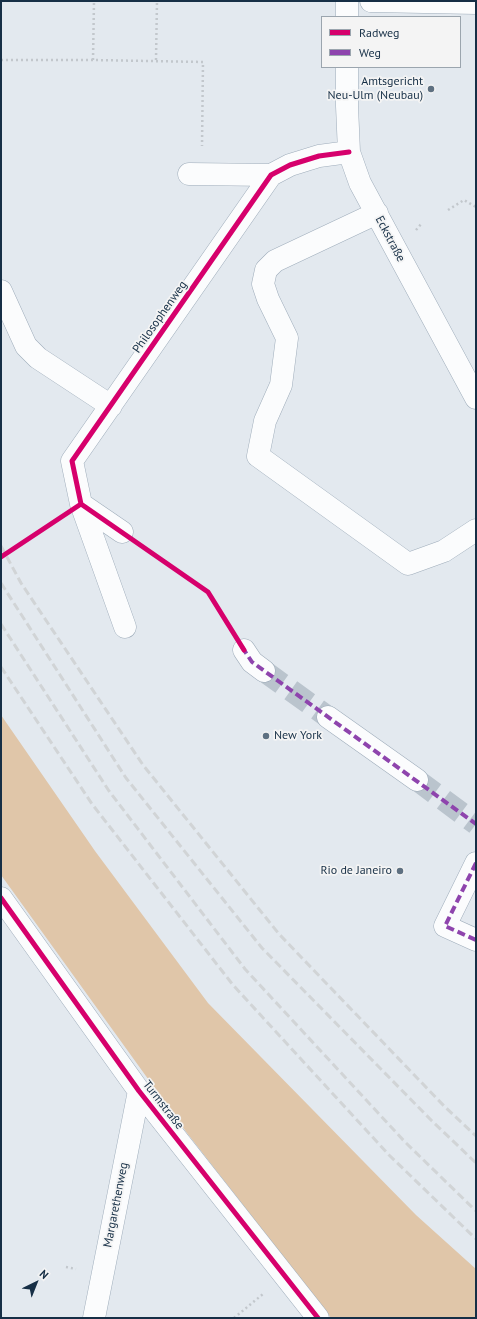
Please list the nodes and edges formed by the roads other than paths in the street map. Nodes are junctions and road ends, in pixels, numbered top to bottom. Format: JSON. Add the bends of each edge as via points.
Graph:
{"nodes":[{"id":1,"x":347,"y":1,"type":"edge"},
{"id":2,"x":371,"y":1,"type":"edge"},
{"id":3,"x":476,"y":3,"type":"edge"},
{"id":4,"x":347,"y":16,"type":"edge"},
{"id":5,"x":347,"y":68,"type":"edge"},
{"id":6,"x":350,"y":152,"type":"junction"},
{"id":7,"x":196,"y":174,"type":"road end"},
{"id":8,"x":271,"y":175,"type":"junction"},
{"id":9,"x":377,"y":213,"type":"junction"},
{"id":10,"x":1,"y":291,"type":"edge"},
{"id":11,"x":476,"y":398,"type":"edge"},
{"id":12,"x":111,"y":406,"type":"junction"},
{"id":13,"x":81,"y":504,"type":"junction"},
{"id":14,"x":476,"y":530,"type":"edge"},
{"id":15,"x":122,"y":532,"type":"dead end"},
{"id":16,"x":125,"y":627,"type":"dead end"},
{"id":17,"x":244,"y":650,"type":"dead end"},
{"id":18,"x":264,"y":671,"type":"tunnel mouth"},
{"id":19,"x":328,"y":717,"type":"tunnel mouth"},
{"id":20,"x":417,"y":780,"type":"tunnel mouth"},
{"id":21,"x":476,"y":863,"type":"edge"},
{"id":22,"x":1,"y":898,"type":"edge"},
{"id":23,"x":476,"y":940,"type":"edge"},
{"id":24,"x":139,"y":1092,"type":"junction"},
{"id":25,"x":94,"y":1318,"type":"edge"},
{"id":26,"x":318,"y":1318,"type":"edge"}],
"edges":[{"from":1,"to":4,"type":"street"},
{"from":2,"to":3,"type":"street"},
{"from":5,"to":6,"type":"street","name":"Eckstraße"},
{"from":6,"to":8,"type":"street","name":"Philosophenweg","via":[[319,156],[290,165]]},
{"from":6,"to":9,"type":"street","name":"Eckstraße","via":[[360,183]]},
{"from":7,"to":8,"type":"street"},
{"from":8,"to":12,"type":"street","name":"Philosophenweg"},
{"from":9,"to":11,"type":"street","name":"Eckstraße"},
{"from":9,"to":14,"type":"street","via":[[275,261],[266,270],[263,284],[287,338],[281,385],[265,421],[258,456],[408,564],[444,551]]},
{"from":10,"to":12,"type":"street","via":[[26,346],[38,358]]},
{"from":12,"to":13,"type":"street","name":"Philosophenweg","via":[[72,461]]},
{"from":13,"to":15,"type":"street"},
{"from":13,"to":16,"type":"street","name":"Philosophenweg"},
{"from":17,"to":18,"type":"street","via":[[252,662]]},
{"from":19,"to":20,"type":"street"},
{"from":21,"to":23,"type":"street","via":[[445,926]]},
{"from":22,"to":24,"type":"street","name":"Turmstraße"},
{"from":24,"to":25,"type":"street","name":"Margarethenweg"},
{"from":24,"to":26,"type":"street","name":"Turmstraße"}]}
